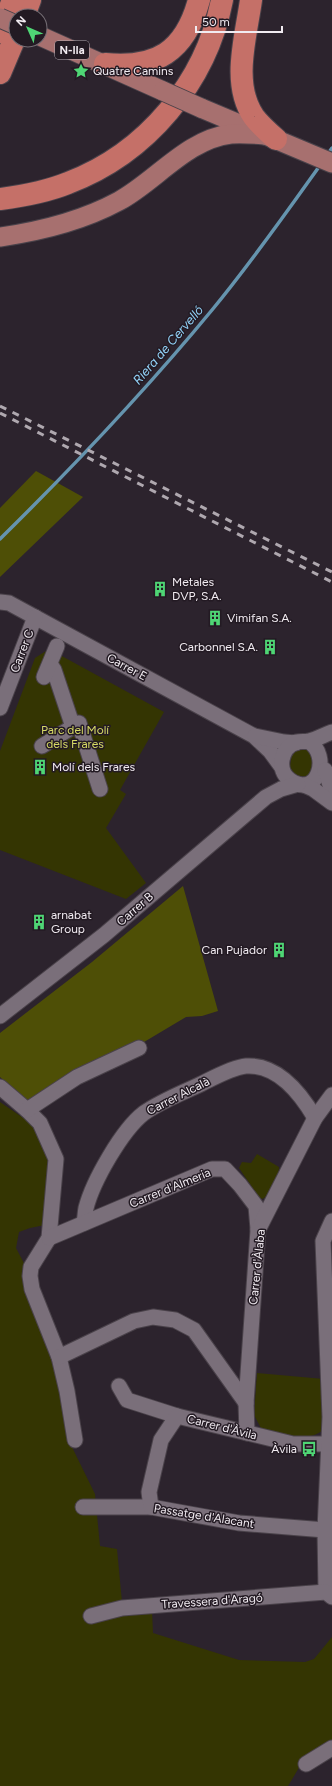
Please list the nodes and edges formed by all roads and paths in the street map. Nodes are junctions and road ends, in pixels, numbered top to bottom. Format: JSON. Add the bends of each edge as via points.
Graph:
{"nodes":[{"id":1,"x":14,"y":0,"type":"edge"},
{"id":2,"x":198,"y":0,"type":"edge"},
{"id":3,"x":222,"y":0,"type":"edge"},
{"id":4,"x":251,"y":0,"type":"edge"},
{"id":5,"x":0,"y":32,"type":"edge"},
{"id":6,"x":48,"y":39,"type":"edge"},
{"id":7,"x":10,"y":48,"type":"edge"},
{"id":8,"x":105,"y":64,"type":"junction"},
{"id":9,"x":0,"y":73,"type":"edge"},
{"id":10,"x":277,"y":140,"type":"junction"},
{"id":11,"x":332,"y":163,"type":"edge"},
{"id":12,"x":0,"y":199,"type":"edge"},
{"id":13,"x":0,"y":237,"type":"edge"},
{"id":14,"x":0,"y":602,"type":"edge"},
{"id":15,"x":35,"y":617,"type":"junction"},
{"id":16,"x":57,"y":646,"type":"dead end"},
{"id":17,"x":0,"y":708,"type":"edge"},
{"id":18,"x":73,"y":727,"type":"junction"},
{"id":19,"x":332,"y":732,"type":"edge"},
{"id":20,"x":254,"y":736,"type":"junction"},
{"id":21,"x":302,"y":742,"type":"junction"},
{"id":22,"x":42,"y":746,"type":"dead end"},
{"id":23,"x":328,"y":761,"type":"edge"},
{"id":24,"x":281,"y":766,"type":"junction"},
{"id":25,"x":301,"y":785,"type":"junction"},
{"id":26,"x":100,"y":789,"type":"dead end"},
{"id":27,"x":332,"y":791,"type":"edge"},
{"id":28,"x":266,"y":797,"type":"junction"},
{"id":29,"x":332,"y":803,"type":"edge"},
{"id":30,"x":0,"y":1016,"type":"edge"},
{"id":31,"x":140,"y":1048,"type":"dead end"},
{"id":32,"x":0,"y":1087,"type":"edge"},
{"id":33,"x":332,"y":1095,"type":"edge"},
{"id":34,"x":27,"y":1110,"type":"junction"},
{"id":35,"x":316,"y":1118,"type":"junction"},
{"id":36,"x":262,"y":1207,"type":"junction"},
{"id":37,"x":332,"y":1221,"type":"edge"},
{"id":38,"x":84,"y":1223,"type":"junction"},
{"id":39,"x":49,"y":1238,"type":"junction"},
{"id":40,"x":60,"y":1357,"type":"junction"},
{"id":41,"x":119,"y":1386,"type":"dead end"},
{"id":42,"x":246,"y":1403,"type":"junction"},
{"id":43,"x":176,"y":1416,"type":"junction"},
{"id":44,"x":246,"y":1433,"type":"junction"},
{"id":45,"x":75,"y":1440,"type":"dead end"},
{"id":46,"x":331,"y":1446,"type":"edge"},
{"id":47,"x":83,"y":1507,"type":"dead end"},
{"id":48,"x":151,"y":1507,"type":"junction"},
{"id":49,"x":325,"y":1530,"type":"junction"},
{"id":50,"x":329,"y":1594,"type":"edge"},
{"id":51,"x":91,"y":1616,"type":"dead end"},
{"id":52,"x":332,"y":1748,"type":"edge"},
{"id":53,"x":306,"y":1764,"type":"dead end"}],
"edges":[{"from":1,"to":5,"type":"highway"},
{"from":2,"to":8,"type":"highway","via":[[190,26],[177,44],[160,58],[122,66]]},
{"from":3,"to":12,"type":"highway","via":[[213,33],[194,76],[149,133],[111,161],[69,183]]},
{"from":4,"to":10,"type":"highway","via":[[242,70],[243,91],[255,118]]},
{"from":6,"to":8,"type":"main road","number":"N-IIa"},
{"from":7,"to":9,"type":"highway"},
{"from":8,"to":10,"type":"main road","number":"N-IIa","bridge":true},
{"from":10,"to":11,"type":"main road"},
{"from":10,"to":13,"type":"main road","via":[[231,134],[207,141],[185,153],[137,189],[101,210],[68,223]]},
{"from":14,"to":15,"type":"street","name":"Carrer E","via":[[9,603]]},
{"from":15,"to":17,"type":"street","name":"Carrer C"},
{"from":15,"to":20,"type":"street","name":"Carrer E"},
{"from":16,"to":18,"type":"street","via":[[47,670],[54,670]]},
{"from":18,"to":22,"type":"street"},
{"from":18,"to":26,"type":"street","via":[[79,723]]},
{"from":19,"to":21,"type":"street"},
{"from":20,"to":21,"type":"street","name":"Carrer E","via":[[284,742]]},
{"from":20,"to":24,"type":"street","name":"Carrer E"},
{"from":21,"to":23,"type":"street","via":[[314,744],[321,749]]},
{"from":21,"to":24,"type":"street","via":[[285,752]]},
{"from":23,"to":25,"type":"street","via":[[317,781]]},
{"from":23,"to":27,"type":"street"},
{"from":24,"to":25,"type":"street","via":[[286,777]]},
{"from":24,"to":28,"type":"street","name":"Carrer B"},
{"from":25,"to":28,"type":"street","name":"Carrer B","via":[[281,789]]},
{"from":25,"to":29,"type":"street","via":[[313,789]]},
{"from":28,"to":30,"type":"street","name":"Carrer B","via":[[104,935]]},
{"from":31,"to":34,"type":"street","via":[[77,1077]]},
{"from":32,"to":34,"type":"street"},
{"from":33,"to":35,"type":"street","name":"Carrer d'Àlaba"},
{"from":34,"to":39,"type":"street","via":[[40,1123],[56,1159]]},
{"from":35,"to":36,"type":"street","name":"Carrer d'Àlaba"},
{"from":35,"to":38,"type":"street","name":"Carrer Alcalà","via":[[297,1091],[285,1080],[265,1069],[246,1066],[229,1071],[158,1104],[132,1125],[98,1176],[86,1208]]},
{"from":36,"to":38,"type":"street","name":"Carrer d'Almeria","via":[[225,1169],[212,1169]]},
{"from":36,"to":42,"type":"street","name":"Carrer d'Àlaba","via":[[258,1230]]},
{"from":37,"to":46,"type":"street","via":[[323,1241]]},
{"from":38,"to":39,"type":"street","name":"Carrer d'Almeria"},
{"from":39,"to":40,"type":"street","via":[[31,1267],[30,1276],[32,1289]]},
{"from":40,"to":42,"type":"street","via":[[134,1321],[153,1317],[175,1320],[194,1330]]},
{"from":40,"to":45,"type":"street"},
{"from":41,"to":43,"type":"street","name":"Carrer d'Àvila","via":[[127,1400]]},
{"from":42,"to":44,"type":"street","name":"Carrer d'Àlaba"},
{"from":43,"to":44,"type":"street","name":"Carrer d'Àvila"},
{"from":43,"to":48,"type":"street","via":[[161,1440],[149,1492]]},
{"from":44,"to":46,"type":"street","name":"Carrer d'Àvila","via":[[293,1444]]},
{"from":46,"to":49,"type":"street"},
{"from":47,"to":48,"type":"street","name":"Passatge d'Alacant"},
{"from":48,"to":49,"type":"street","name":"Passatge d'Alacant","via":[[239,1523]]},
{"from":49,"to":50,"type":"street"},
{"from":50,"to":51,"type":"street","name":"Travessera d'Aragó","via":[[122,1608]]},
{"from":52,"to":53,"type":"street"}]}
